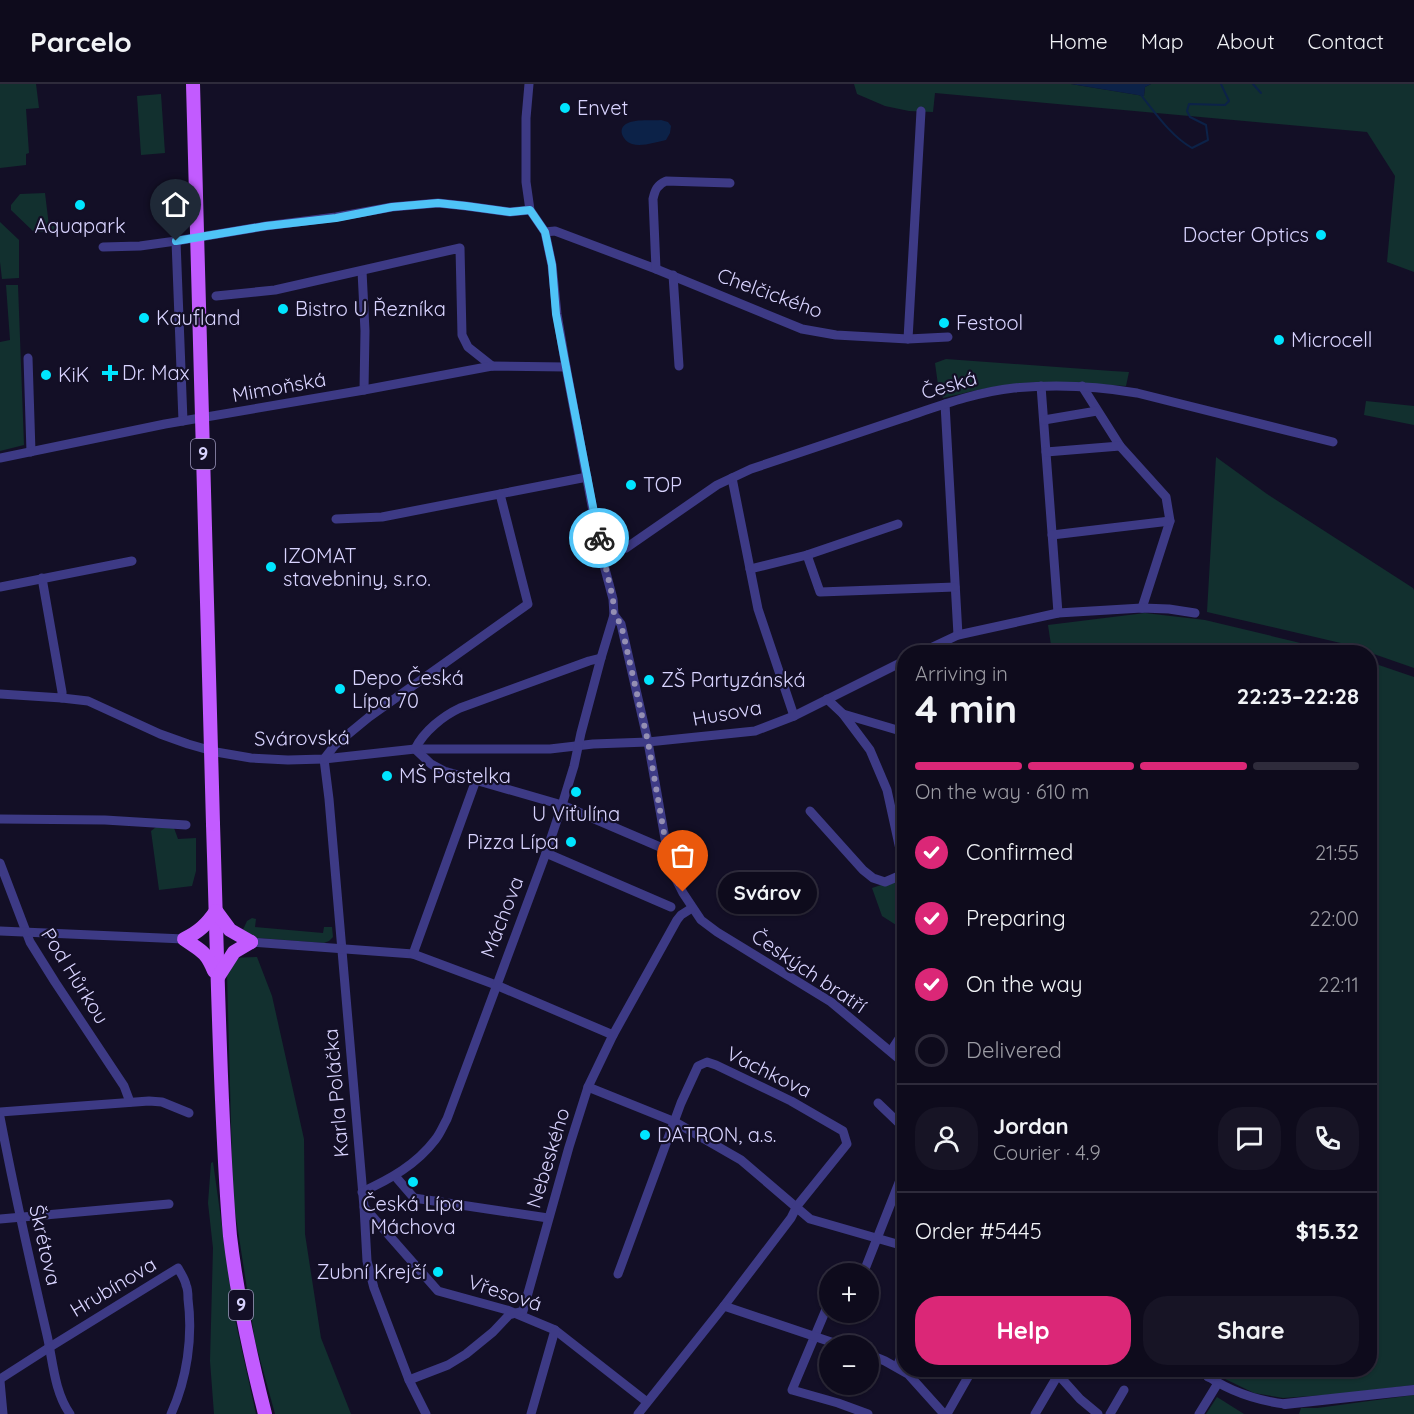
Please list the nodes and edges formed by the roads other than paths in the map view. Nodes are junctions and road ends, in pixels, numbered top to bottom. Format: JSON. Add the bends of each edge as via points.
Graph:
{"nodes":[{"id":1,"x":193,"y":84,"type":"edge"},
{"id":2,"x":529,"y":84,"type":"edge"},
{"id":3,"x":921,"y":111,"type":"dead end"},
{"id":4,"x":730,"y":183,"type":"dead end"},
{"id":5,"x":530,"y":210,"type":"junction"},
{"id":6,"x":545,"y":232,"type":"junction"},
{"id":7,"x":176,"y":241,"type":"junction"},
{"id":8,"x":102,"y":247,"type":"dead end"},
{"id":9,"x":656,"y":268,"type":"junction"},
{"id":10,"x":362,"y":271,"type":"junction"},
{"id":11,"x":673,"y":275,"type":"junction"},
{"id":12,"x":216,"y":296,"type":"dead end"},
{"id":13,"x":948,"y":337,"type":"dead end"},
{"id":14,"x":908,"y":339,"type":"junction"},
{"id":15,"x":28,"y":358,"type":"dead end"},
{"id":16,"x":492,"y":366,"type":"junction"},
{"id":17,"x":679,"y":366,"type":"dead end"},
{"id":18,"x":566,"y":367,"type":"junction"},
{"id":19,"x":1041,"y":386,"type":"junction"},
{"id":20,"x":1082,"y":386,"type":"junction"},
{"id":21,"x":364,"y":390,"type":"junction"},
{"id":22,"x":945,"y":404,"type":"junction"},
{"id":23,"x":1097,"y":411,"type":"junction"},
{"id":24,"x":1044,"y":420,"type":"junction"},
{"id":25,"x":183,"y":421,"type":"junction"},
{"id":26,"x":1333,"y":442,"type":"dead end"},
{"id":27,"x":1120,"y":446,"type":"junction"},
{"id":28,"x":31,"y":452,"type":"junction"},
{"id":29,"x":1046,"y":452,"type":"junction"},
{"id":30,"x":0,"y":458,"type":"edge"},
{"id":31,"x":587,"y":477,"type":"junction"},
{"id":32,"x":732,"y":478,"type":"junction"},
{"id":33,"x":500,"y":494,"type":"junction"},
{"id":34,"x":336,"y":519,"type":"dead end"},
{"id":35,"x":1170,"y":521,"type":"junction"},
{"id":36,"x":898,"y":524,"type":"dead end"},
{"id":37,"x":1052,"y":535,"type":"junction"},
{"id":38,"x":602,"y":554,"type":"junction"},
{"id":39,"x":807,"y":555,"type":"junction"},
{"id":40,"x":132,"y":561,"type":"dead end"},
{"id":41,"x":750,"y":569,"type":"junction"},
{"id":42,"x":42,"y":578,"type":"junction"},
{"id":43,"x":0,"y":587,"type":"edge"},
{"id":44,"x":955,"y":587,"type":"junction"},
{"id":45,"x":1142,"y":608,"type":"junction"},
{"id":46,"x":1058,"y":613,"type":"junction"},
{"id":47,"x":1195,"y":613,"type":"dead end"},
{"id":48,"x":614,"y":615,"type":"junction"},
{"id":49,"x":958,"y":635,"type":"junction"},
{"id":50,"x":937,"y":645,"type":"edge"},
{"id":51,"x":600,"y":658,"type":"junction"},
{"id":52,"x":897,"y":664,"type":"edge"},
{"id":53,"x":0,"y":694,"type":"edge"},
{"id":54,"x":62,"y":698,"type":"junction"},
{"id":55,"x":828,"y":699,"type":"junction"},
{"id":56,"x":843,"y":714,"type":"junction"},
{"id":57,"x":794,"y":716,"type":"junction"},
{"id":58,"x":897,"y":730,"type":"edge"},
{"id":59,"x":648,"y":742,"type":"junction"},
{"id":60,"x":578,"y":746,"type":"junction"},
{"id":61,"x":415,"y":749,"type":"junction"},
{"id":62,"x":324,"y":759,"type":"junction"},
{"id":63,"x":476,"y":780,"type":"junction"},
{"id":64,"x":561,"y":805,"type":"junction"},
{"id":65,"x":810,"y":811,"type":"dead end"},
{"id":66,"x":0,"y":819,"type":"edge"},
{"id":67,"x":186,"y":825,"type":"dead end"},
{"id":68,"x":897,"y":836,"type":"edge"},
{"id":69,"x":667,"y":850,"type":"junction"},
{"id":70,"x":546,"y":853,"type":"junction"},
{"id":71,"x":0,"y":863,"type":"edge"},
{"id":72,"x":897,"y":877,"type":"edge"},
{"id":73,"x":671,"y":907,"type":"dead end"},
{"id":74,"x":692,"y":908,"type":"junction"},
{"id":75,"x":216,"y":911,"type":"junction"},
{"id":76,"x":0,"y":931,"type":"edge"},
{"id":77,"x":26,"y":932,"type":"junction"},
{"id":78,"x":184,"y":939,"type":"junction"},
{"id":79,"x":251,"y":942,"type":"junction"},
{"id":80,"x":342,"y":948,"type":"junction"},
{"id":81,"x":413,"y":954,"type":"junction"},
{"id":82,"x":217,"y":979,"type":"junction"},
{"id":83,"x":496,"y":985,"type":"junction"},
{"id":84,"x":613,"y":1035,"type":"junction"},
{"id":85,"x":897,"y":1042,"type":"edge"},
{"id":86,"x":891,"y":1051,"type":"junction"},
{"id":87,"x":897,"y":1057,"type":"edge"},
{"id":88,"x":588,"y":1087,"type":"junction"},
{"id":89,"x":130,"y":1102,"type":"junction"},
{"id":90,"x":878,"y":1104,"type":"dead end"},
{"id":91,"x":0,"y":1112,"type":"edge"},
{"id":92,"x":189,"y":1113,"type":"dead end"},
{"id":93,"x":0,"y":1117,"type":"edge"},
{"id":94,"x":675,"y":1122,"type":"junction"},
{"id":95,"x":897,"y":1122,"type":"edge"},
{"id":96,"x":395,"y":1176,"type":"junction"},
{"id":97,"x":897,"y":1187,"type":"edge"},
{"id":98,"x":362,"y":1192,"type":"junction"},
{"id":99,"x":169,"y":1204,"type":"dead end"},
{"id":100,"x":796,"y":1206,"type":"junction"},
{"id":101,"x":364,"y":1208,"type":"junction"},
{"id":102,"x":20,"y":1217,"type":"junction"},
{"id":103,"x":548,"y":1218,"type":"junction"},
{"id":104,"x":0,"y":1219,"type":"edge"},
{"id":105,"x":877,"y":1237,"type":"junction"},
{"id":106,"x":897,"y":1244,"type":"edge"},
{"id":107,"x":866,"y":1263,"type":"edge"},
{"id":108,"x":618,"y":1274,"type":"dead end"},
{"id":109,"x":724,"y":1306,"type":"junction"},
{"id":110,"x":512,"y":1311,"type":"junction"},
{"id":111,"x":820,"y":1323,"type":"edge"},
{"id":112,"x":555,"y":1330,"type":"junction"},
{"id":113,"x":814,"y":1336,"type":"junction"},
{"id":114,"x":819,"y":1338,"type":"edge"},
{"id":115,"x":50,"y":1347,"type":"junction"},
{"id":116,"x":879,"y":1359,"type":"edge"},
{"id":117,"x":897,"y":1367,"type":"edge"},
{"id":118,"x":911,"y":1377,"type":"edge"},
{"id":119,"x":968,"y":1377,"type":"edge"},
{"id":120,"x":1054,"y":1377,"type":"edge"},
{"id":121,"x":1060,"y":1377,"type":"edge"},
{"id":122,"x":1208,"y":1377,"type":"edge"},
{"id":123,"x":0,"y":1380,"type":"edge"},
{"id":124,"x":409,"y":1380,"type":"junction"},
{"id":125,"x":1218,"y":1383,"type":"junction"},
{"id":126,"x":1124,"y":1390,"type":"dead end"},
{"id":127,"x":1414,"y":1390,"type":"edge"},
{"id":128,"x":647,"y":1402,"type":"junction"},
{"id":129,"x":1285,"y":1404,"type":"joint"},
{"id":130,"x":3,"y":1414,"type":"edge"},
{"id":131,"x":70,"y":1414,"type":"edge"},
{"id":132,"x":171,"y":1414,"type":"edge"},
{"id":133,"x":265,"y":1414,"type":"edge"},
{"id":134,"x":426,"y":1414,"type":"edge"},
{"id":135,"x":531,"y":1414,"type":"edge"},
{"id":136,"x":638,"y":1414,"type":"edge"},
{"id":137,"x":868,"y":1414,"type":"edge"},
{"id":138,"x":945,"y":1414,"type":"edge"},
{"id":139,"x":1035,"y":1414,"type":"edge"},
{"id":140,"x":1098,"y":1414,"type":"edge"},
{"id":141,"x":1110,"y":1414,"type":"edge"},
{"id":142,"x":1199,"y":1414,"type":"edge"}],
"edges":[{"from":1,"to":75,"type":"main road","number":"9","bridge":true},
{"from":2,"to":5,"type":"street","via":[[526,182]]},
{"from":3,"to":14,"type":"street"},
{"from":4,"to":9,"type":"street","via":[[666,181],[654,190]]},
{"from":5,"to":6,"type":"street"},
{"from":5,"to":7,"type":"street","via":[[510,212],[438,203],[392,207]]},
{"from":6,"to":9,"type":"street","name":"Chelčického","via":[[555,231]]},
{"from":6,"to":18,"type":"street"},
{"from":7,"to":8,"type":"street"},
{"from":7,"to":25,"type":"street"},
{"from":9,"to":11,"type":"street","name":"Chelčického"},
{"from":10,"to":12,"type":"street","via":[[275,290]]},
{"from":10,"to":16,"type":"street","via":[[460,248],[462,335],[468,347]]},
{"from":10,"to":21,"type":"street"},
{"from":11,"to":14,"type":"street","name":"Chelčického","via":[[802,329]]},
{"from":11,"to":17,"type":"street"},
{"from":13,"to":14,"type":"street","name":"Chelčického"},
{"from":15,"to":28,"type":"street"},
{"from":16,"to":18,"type":"street","name":"Mimoňská"},
{"from":16,"to":21,"type":"street","name":"Mimoňská"},
{"from":18,"to":31,"type":"street"},
{"from":19,"to":20,"type":"street","name":"Česká"},
{"from":19,"to":22,"type":"street","name":"Česká","via":[[1012,388]]},
{"from":19,"to":24,"type":"street"},
{"from":20,"to":23,"type":"street"},
{"from":20,"to":26,"type":"street","name":"Česká","via":[[1137,393]]},
{"from":21,"to":25,"type":"street","name":"Mimoňská"},
{"from":22,"to":32,"type":"street","name":"Česká"},
{"from":22,"to":44,"type":"street"},
{"from":23,"to":24,"type":"street"},
{"from":23,"to":27,"type":"street"},
{"from":24,"to":29,"type":"street"},
{"from":25,"to":28,"type":"street","name":"Mimoňská"},
{"from":27,"to":29,"type":"street"},
{"from":27,"to":35,"type":"street","via":[[1166,497]]},
{"from":28,"to":30,"type":"street","name":"Mimoňská"},
{"from":29,"to":37,"type":"street"},
{"from":31,"to":33,"type":"street"},
{"from":31,"to":38,"type":"street"},
{"from":32,"to":38,"type":"street","name":"Česká","via":[[626,548]]},
{"from":32,"to":41,"type":"street"},
{"from":33,"to":34,"type":"street","via":[[382,517]]},
{"from":33,"to":62,"type":"street","via":[[528,604],[369,717]]},
{"from":35,"to":37,"type":"street"},
{"from":35,"to":45,"type":"street"},
{"from":36,"to":39,"type":"street"},
{"from":37,"to":46,"type":"street"},
{"from":38,"to":48,"type":"street"},
{"from":39,"to":41,"type":"street"},
{"from":39,"to":44,"type":"street","via":[[820,592]]},
{"from":40,"to":42,"type":"street"},
{"from":41,"to":57,"type":"street","via":[[758,609]]},
{"from":42,"to":43,"type":"street"},
{"from":42,"to":54,"type":"street"},
{"from":44,"to":49,"type":"street"},
{"from":45,"to":46,"type":"street"},
{"from":45,"to":47,"type":"street"},
{"from":46,"to":49,"type":"street"},
{"from":48,"to":51,"type":"street","name":"Máchova"},
{"from":48,"to":59,"type":"street","name":"Českých bratří","via":[[621,624]]},
{"from":49,"to":50,"type":"street"},
{"from":51,"to":60,"type":"street","name":"Máchova"},
{"from":51,"to":61,"type":"street","via":[[448,713]]},
{"from":52,"to":55,"type":"street","name":"Husova"},
{"from":53,"to":54,"type":"street","name":"Svárovská"},
{"from":54,"to":62,"type":"street","name":"Svárovská","via":[[88,701],[160,734],[216,752],[251,758]]},
{"from":55,"to":56,"type":"street"},
{"from":55,"to":57,"type":"street","name":"Husova"},
{"from":56,"to":58,"type":"street"},
{"from":56,"to":68,"type":"street","via":[[870,750],[887,790]]},
{"from":57,"to":59,"type":"street","name":"Husova","via":[[755,731]]},
{"from":59,"to":60,"type":"street","name":"Husova"},
{"from":59,"to":69,"type":"street","name":"Českých bratří"},
{"from":60,"to":61,"type":"street","name":"Svárovská"},
{"from":60,"to":64,"type":"street","name":"Máchova"},
{"from":61,"to":62,"type":"street","name":"Svárovská"},
{"from":61,"to":63,"type":"street","via":[[444,771]]},
{"from":62,"to":80,"type":"street","name":"Karla Poláčka"},
{"from":63,"to":64,"type":"street"},
{"from":63,"to":81,"type":"street"},
{"from":64,"to":69,"type":"street"},
{"from":64,"to":70,"type":"street","name":"Máchova"},
{"from":65,"to":72,"type":"street","via":[[862,870],[885,882]]},
{"from":66,"to":67,"type":"street"},
{"from":69,"to":74,"type":"street","name":"Českých bratří","via":[[673,873]]},
{"from":70,"to":73,"type":"street"},
{"from":70,"to":83,"type":"street","name":"Máchova"},
{"from":71,"to":77,"type":"street","name":"Pod Hůrkou"},
{"from":74,"to":84,"type":"street","name":"Nebeského","via":[[677,920]]},
{"from":74,"to":86,"type":"street","name":"Českých bratří","via":[[717,932],[831,1002]]},
{"from":75,"to":78,"type":"main road","via":[[207,924]]},
{"from":75,"to":79,"type":"main road","via":[[230,930]]},
{"from":75,"to":82,"type":"main road","number":"9"},
{"from":76,"to":77,"type":"street"},
{"from":77,"to":78,"type":"street"},
{"from":77,"to":89,"type":"street","name":"Pod Hůrkou","via":[[124,1086]]},
{"from":78,"to":82,"type":"main road","via":[[205,953]]},
{"from":79,"to":80,"type":"street"},
{"from":79,"to":82,"type":"main road","via":[[234,952]]},
{"from":80,"to":81,"type":"street"},
{"from":80,"to":98,"type":"street","name":"Karla Poláčka"},
{"from":81,"to":83,"type":"street"},
{"from":82,"to":133,"type":"main road","number":"9","via":[[231,1238],[251,1361]]},
{"from":83,"to":84,"type":"street"},
{"from":83,"to":96,"type":"street","name":"Máchova","via":[[447,1119],[436,1139]]},
{"from":84,"to":88,"type":"street","name":"Nebeského"},
{"from":85,"to":86,"type":"street"},
{"from":86,"to":87,"type":"street","name":"Českých bratří"},
{"from":88,"to":94,"type":"street"},
{"from":88,"to":103,"type":"street","name":"Nebeského"},
{"from":89,"to":91,"type":"street"},
{"from":89,"to":92,"type":"street","via":[[162,1102]]},
{"from":90,"to":95,"type":"street"},
{"from":93,"to":102,"type":"street","name":"Škrétova"},
{"from":94,"to":100,"type":"street","via":[[741,1160]]},
{"from":94,"to":100,"type":"street","name":"Vachkova","via":[[698,1066],[707,1062],[791,1101],[843,1131],[847,1144]]},
{"from":94,"to":108,"type":"street"},
{"from":96,"to":98,"type":"street","name":"Máchova"},
{"from":96,"to":103,"type":"street","via":[[414,1198]]},
{"from":97,"to":105,"type":"street"},
{"from":98,"to":101,"type":"street","name":"Karla Poláčka"},
{"from":99,"to":102,"type":"street"},
{"from":100,"to":105,"type":"street","via":[[810,1219]]},
{"from":100,"to":109,"type":"street"},
{"from":101,"to":110,"type":"street","name":"Vřesová","via":[[438,1290]]},
{"from":101,"to":124,"type":"street","name":"Karla Poláčka","via":[[367,1261],[374,1288]]},
{"from":102,"to":104,"type":"street"},
{"from":102,"to":115,"type":"street","name":"Škrétova"},
{"from":103,"to":110,"type":"street","name":"Nebeského","via":[[523,1311]]},
{"from":105,"to":106,"type":"street"},
{"from":105,"to":107,"type":"street"},
{"from":109,"to":113,"type":"street"},
{"from":109,"to":128,"type":"street"},
{"from":110,"to":112,"type":"street","name":"Vřesová"},
{"from":110,"to":124,"type":"street","name":"Nebeského","via":[[494,1332],[466,1354]]},
{"from":111,"to":113,"type":"street"},
{"from":112,"to":128,"type":"street","name":"Vřesová"},
{"from":112,"to":135,"type":"street"},
{"from":113,"to":114,"type":"street"},
{"from":113,"to":137,"type":"street","via":[[792,1390]]},
{"from":115,"to":123,"type":"street","name":"Hrubínova"},
{"from":115,"to":131,"type":"street","name":"Škrétova","via":[[59,1394]]},
{"from":115,"to":132,"type":"street","name":"Hrubínova","via":[[178,1268],[186,1285],[190,1330],[178,1398]]},
{"from":116,"to":117,"type":"street"},
{"from":118,"to":138,"type":"street"},
{"from":119,"to":138,"type":"street"},
{"from":120,"to":139,"type":"street"},
{"from":121,"to":140,"type":"street"},
{"from":122,"to":125,"type":"street"},
{"from":123,"to":130,"type":"street"},
{"from":124,"to":134,"type":"street","name":"Karla Poláčka"},
{"from":125,"to":129,"type":"street","via":[[1242,1394]]},
{"from":125,"to":142,"type":"street"},
{"from":126,"to":141,"type":"street"},
{"from":127,"to":129,"type":"street"},
{"from":128,"to":136,"type":"street"}]}
